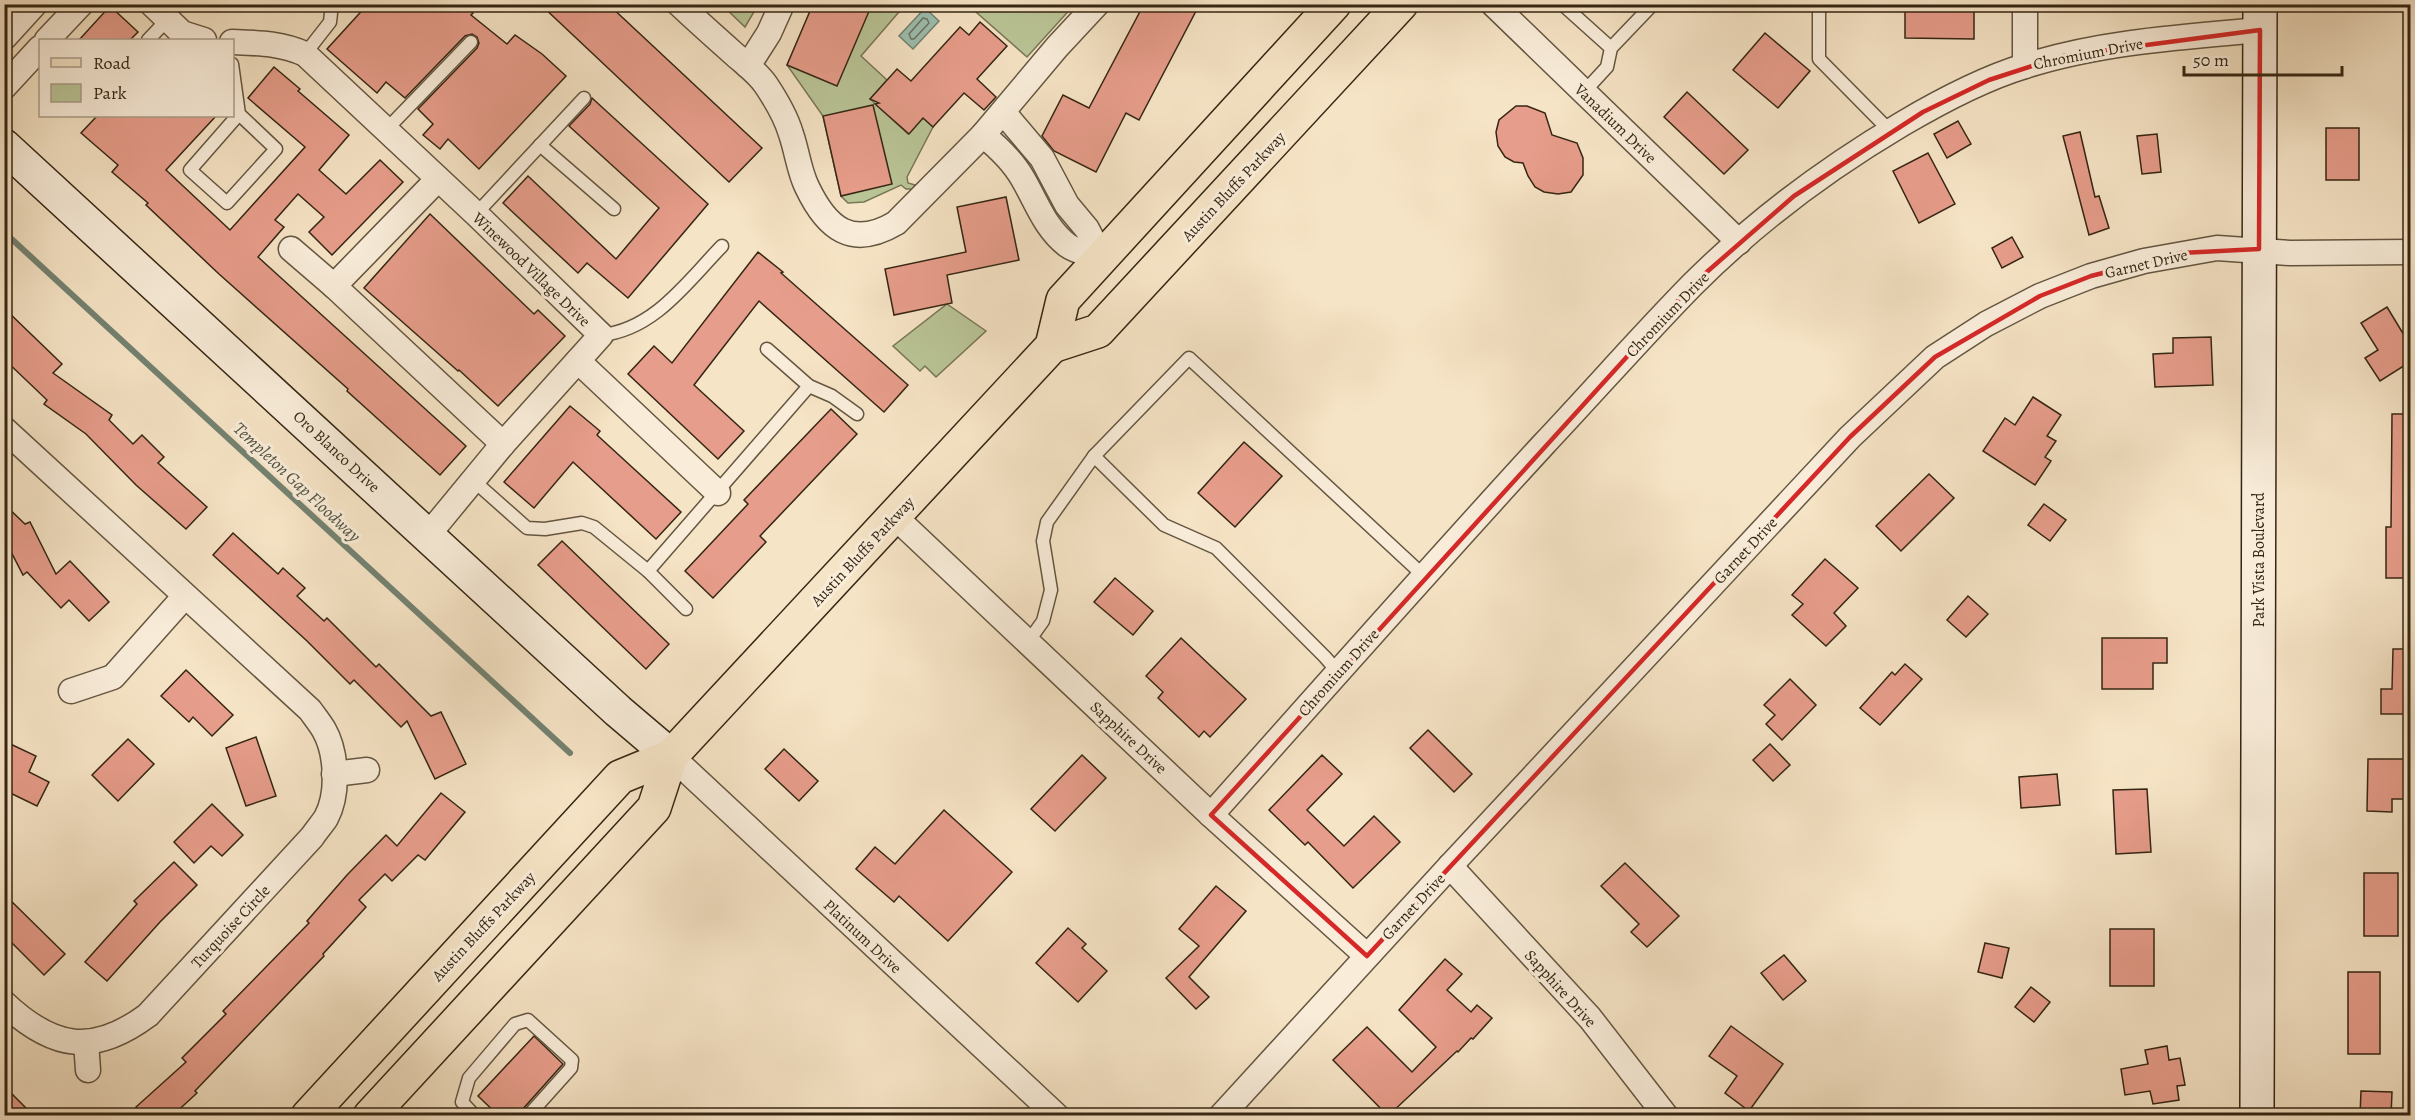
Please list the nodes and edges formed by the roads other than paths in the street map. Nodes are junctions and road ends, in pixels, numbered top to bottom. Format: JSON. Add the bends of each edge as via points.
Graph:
{"nodes":[{"id":1,"x":35,"y":4,"type":"edge"},
{"id":2,"x":81,"y":4,"type":"edge"},
{"id":3,"x":332,"y":4,"type":"edge"},
{"id":4,"x":679,"y":4,"type":"edge"},
{"id":5,"x":782,"y":4,"type":"edge"},
{"id":6,"x":1097,"y":4,"type":"edge"},
{"id":7,"x":1334,"y":4,"type":"edge"},
{"id":8,"x":1401,"y":4,"type":"edge"},
{"id":9,"x":1493,"y":4,"type":"edge"},
{"id":10,"x":1562,"y":4,"type":"edge"},
{"id":11,"x":1653,"y":4,"type":"edge"},
{"id":12,"x":1819,"y":4,"type":"edge"},
{"id":13,"x":2025,"y":4,"type":"edge"},
{"id":14,"x":160,"y":12,"type":"edge"},
{"id":15,"x":2260,"y":17,"type":"edge"},
{"id":16,"x":4,"y":38,"type":"edge"},
{"id":17,"x":49,"y":39,"type":"edge"},
{"id":18,"x":148,"y":39,"type":"edge"},
{"id":19,"x":201,"y":39,"type":"edge"},
{"id":20,"x":234,"y":42,"type":"edge"},
{"id":21,"x":471,"y":42,"type":"dead end"},
{"id":22,"x":1611,"y":48,"type":"junction"},
{"id":23,"x":39,"y":49,"type":"edge"},
{"id":24,"x":305,"y":54,"type":"junction"},
{"id":25,"x":748,"y":66,"type":"junction"},
{"id":26,"x":2025,"y":66,"type":"junction"},
{"id":27,"x":234,"y":78,"type":"edge"},
{"id":28,"x":4,"y":87,"type":"edge"},
{"id":29,"x":1584,"y":92,"type":"junction"},
{"id":30,"x":584,"y":98,"type":"dead end"},
{"id":31,"x":1003,"y":112,"type":"junction"},
{"id":32,"x":239,"y":114,"type":"junction"},
{"id":33,"x":386,"y":130,"type":"junction"},
{"id":34,"x":1890,"y":131,"type":"junction"},
{"id":35,"x":983,"y":135,"type":"junction"},
{"id":36,"x":540,"y":145,"type":"junction"},
{"id":37,"x":4,"y":146,"type":"edge"},
{"id":38,"x":438,"y":179,"type":"junction"},
{"id":39,"x":614,"y":209,"type":"dead end"},
{"id":40,"x":476,"y":214,"type":"junction"},
{"id":41,"x":1739,"y":242,"type":"junction"},
{"id":42,"x":722,"y":246,"type":"dead end"},
{"id":43,"x":291,"y":249,"type":"dead end"},
{"id":44,"x":2259,"y":249,"type":"junction"},
{"id":45,"x":2410,"y":252,"type":"edge"},
{"id":46,"x":1102,"y":258,"type":"junction"},
{"id":47,"x":334,"y":286,"type":"junction"},
{"id":48,"x":601,"y":335,"type":"junction"},
{"id":49,"x":1052,"y":345,"type":"junction"},
{"id":50,"x":767,"y":349,"type":"dead end"},
{"id":51,"x":578,"y":361,"type":"junction"},
{"id":52,"x":809,"y":386,"type":"junction"},
{"id":53,"x":857,"y":414,"type":"dead end"},
{"id":54,"x":4,"y":429,"type":"edge"},
{"id":55,"x":504,"y":444,"type":"junction"},
{"id":56,"x":1094,"y":456,"type":"junction"},
{"id":57,"x":474,"y":481,"type":"junction"},
{"id":58,"x":718,"y":493,"type":"junction"},
{"id":59,"x":894,"y":516,"type":"junction"},
{"id":60,"x":428,"y":535,"type":"junction"},
{"id":61,"x":648,"y":572,"type":"junction"},
{"id":62,"x":1424,"y":576,"type":"junction"},
{"id":63,"x":185,"y":596,"type":"junction"},
{"id":64,"x":686,"y":609,"type":"dead end"},
{"id":65,"x":1028,"y":642,"type":"junction"},
{"id":66,"x":1338,"y":672,"type":"junction"},
{"id":67,"x":72,"y":691,"type":"dead end"},
{"id":68,"x":671,"y":756,"type":"junction"},
{"id":69,"x":367,"y":770,"type":"dead end"},
{"id":70,"x":334,"y":774,"type":"junction"},
{"id":71,"x":1211,"y":815,"type":"junction"},
{"id":72,"x":1450,"y":866,"type":"junction"},
{"id":73,"x":1367,"y":956,"type":"junction"},
{"id":74,"x":4,"y":1003,"type":"edge"},
{"id":75,"x":86,"y":1042,"type":"junction"},
{"id":76,"x":88,"y":1070,"type":"dead end"},
{"id":77,"x":381,"y":1112,"type":"edge"},
{"id":78,"x":308,"y":1116,"type":"edge"},
{"id":79,"x":475,"y":1116,"type":"edge"},
{"id":80,"x":528,"y":1116,"type":"edge"},
{"id":81,"x":1057,"y":1116,"type":"edge"},
{"id":82,"x":1221,"y":1116,"type":"edge"},
{"id":83,"x":1666,"y":1116,"type":"edge"},
{"id":84,"x":2257,"y":1116,"type":"edge"}],
"edges":[{"from":1,"to":16,"type":"street"},
{"from":2,"to":17,"type":"street"},
{"from":3,"to":24,"type":"lane","via":[[330,22]]},
{"from":4,"to":25,"type":"street"},
{"from":5,"to":25,"type":"street"},
{"from":6,"to":31,"type":"street"},
{"from":7,"to":46,"type":"main road","name":"Austin Bluffs Parkway"},
{"from":8,"to":49,"type":"main road","name":"Austin Bluffs Parkway","via":[[1098,332]]},
{"from":9,"to":29,"type":"street","name":"Vanadium Drive"},
{"from":10,"to":22,"type":"lane"},
{"from":11,"to":22,"type":"lane"},
{"from":12,"to":34,"type":"lane","via":[[1819,58]]},
{"from":13,"to":26,"type":"street"},
{"from":14,"to":18,"type":"lane"},
{"from":14,"to":19,"type":"street","via":[[183,33]]},
{"from":15,"to":26,"type":"street","name":"Chromium Drive"},
{"from":15,"to":44,"type":"street","name":"Park Vista Boulevard"},
{"from":20,"to":24,"type":"street","name":"Winewood Village Drive","via":[[270,43]]},
{"from":21,"to":33,"type":"lane"},
{"from":22,"to":29,"type":"lane","via":[[1607,67]]},
{"from":23,"to":28,"type":"street"},
{"from":24,"to":33,"type":"street","name":"Winewood Village Drive"},
{"from":25,"to":35,"type":"street","via":[[765,83],[781,110],[806,186],[828,220],[844,232],[861,236],[879,233],[896,223]]},
{"from":26,"to":34,"type":"street","name":"Chromium Drive","via":[[1963,91]]},
{"from":27,"to":32,"type":"lane"},
{"from":29,"to":41,"type":"street","name":"Vanadium Drive"},
{"from":30,"to":36,"type":"lane"},
{"from":31,"to":35,"type":"street"},
{"from":31,"to":46,"type":"street","via":[[1038,153]]},
{"from":32,"to":32,"type":"lane","via":[[276,149],[227,203],[190,170]]},
{"from":33,"to":38,"type":"street","name":"Winewood Village Drive"},
{"from":34,"to":41,"type":"street","name":"Chromium Drive","via":[[1794,196]]},
{"from":35,"to":46,"type":"street","via":[[1007,155],[1056,235],[1069,247]]},
{"from":36,"to":39,"type":"lane"},
{"from":36,"to":40,"type":"lane"},
{"from":37,"to":60,"type":"street","name":"Oro Blanco Drive"},
{"from":38,"to":40,"type":"street","name":"Winewood Village Drive"},
{"from":38,"to":47,"type":"street"},
{"from":40,"to":48,"type":"street","name":"Winewood Village Drive"},
{"from":41,"to":62,"type":"street","name":"Chromium Drive","via":[[1693,285]]},
{"from":42,"to":48,"type":"lane","via":[[653,316],[618,334]]},
{"from":43,"to":47,"type":"street"},
{"from":44,"to":45,"type":"street","name":"Garnet Drive","via":[[2290,253]]},
{"from":44,"to":72,"type":"street","name":"Garnet Drive","via":[[2217,248],[2181,253],[2091,276],[2040,296],[1986,324],[1935,357],[1850,437]]},
{"from":44,"to":84,"type":"street","name":"Park Vista Boulevard"},
{"from":46,"to":49,"type":"main road","name":"Austin Bluffs Parkway","via":[[1063,300]]},
{"from":47,"to":55,"type":"street"},
{"from":48,"to":51,"type":"street","name":"Winewood Village Drive"},
{"from":49,"to":59,"type":"main road","name":"Austin Bluffs Parkway"},
{"from":50,"to":52,"type":"lane"},
{"from":51,"to":55,"type":"street","name":"Winewood Village Drive"},
{"from":51,"to":58,"type":"street"},
{"from":52,"to":53,"type":"lane"},
{"from":52,"to":58,"type":"lane"},
{"from":54,"to":63,"type":"street","name":"Turquoise Circle"},
{"from":55,"to":57,"type":"street","name":"Winewood Village Drive"},
{"from":56,"to":62,"type":"lane","via":[[1189,358]]},
{"from":56,"to":65,"type":"lane","via":[[1047,522],[1044,541],[1051,590],[1043,621]]},
{"from":56,"to":66,"type":"lane","via":[[1164,525],[1216,548]]},
{"from":57,"to":60,"type":"street","name":"Winewood Village Drive"},
{"from":57,"to":61,"type":"lane","via":[[526,528],[582,523],[594,526]]},
{"from":58,"to":61,"type":"lane"},
{"from":59,"to":65,"type":"street","name":"Sapphire Drive"},
{"from":59,"to":68,"type":"main road","name":"Austin Bluffs Parkway"},
{"from":60,"to":68,"type":"street","name":"Oro Blanco Drive"},
{"from":61,"to":64,"type":"lane"},
{"from":62,"to":66,"type":"street","name":"Chromium Drive"},
{"from":63,"to":67,"type":"street","via":[[113,677]]},
{"from":63,"to":70,"type":"street","name":"Turquoise Circle","via":[[310,710],[325,731]]},
{"from":65,"to":71,"type":"street","name":"Sapphire Drive"},
{"from":66,"to":71,"type":"street","name":"Chromium Drive"},
{"from":68,"to":77,"type":"main road","name":"Austin Bluffs Parkway","via":[[654,808]]},
{"from":68,"to":78,"type":"main road","name":"Austin Bluffs Parkway","via":[[620,777]]},
{"from":68,"to":81,"type":"street","name":"Platinum Drive"},
{"from":69,"to":70,"type":"street"},
{"from":70,"to":75,"type":"street","name":"Turquoise Circle","via":[[327,817],[312,837],[148,1015],[109,1039]]},
{"from":71,"to":73,"type":"street","name":"Sapphire Drive"},
{"from":72,"to":73,"type":"street","name":"Garnet Drive"},
{"from":72,"to":83,"type":"street","name":"Sapphire Drive","via":[[1590,1018]]},
{"from":73,"to":82,"type":"street","name":"Garnet Drive"},
{"from":74,"to":75,"type":"street","name":"Turquoise Circle","via":[[42,1033]]},
{"from":75,"to":76,"type":"street"},
{"from":79,"to":80,"type":"lane","via":[[462,1102],[470,1078],[515,1024],[528,1020],[572,1060],[572,1068]]}]}
